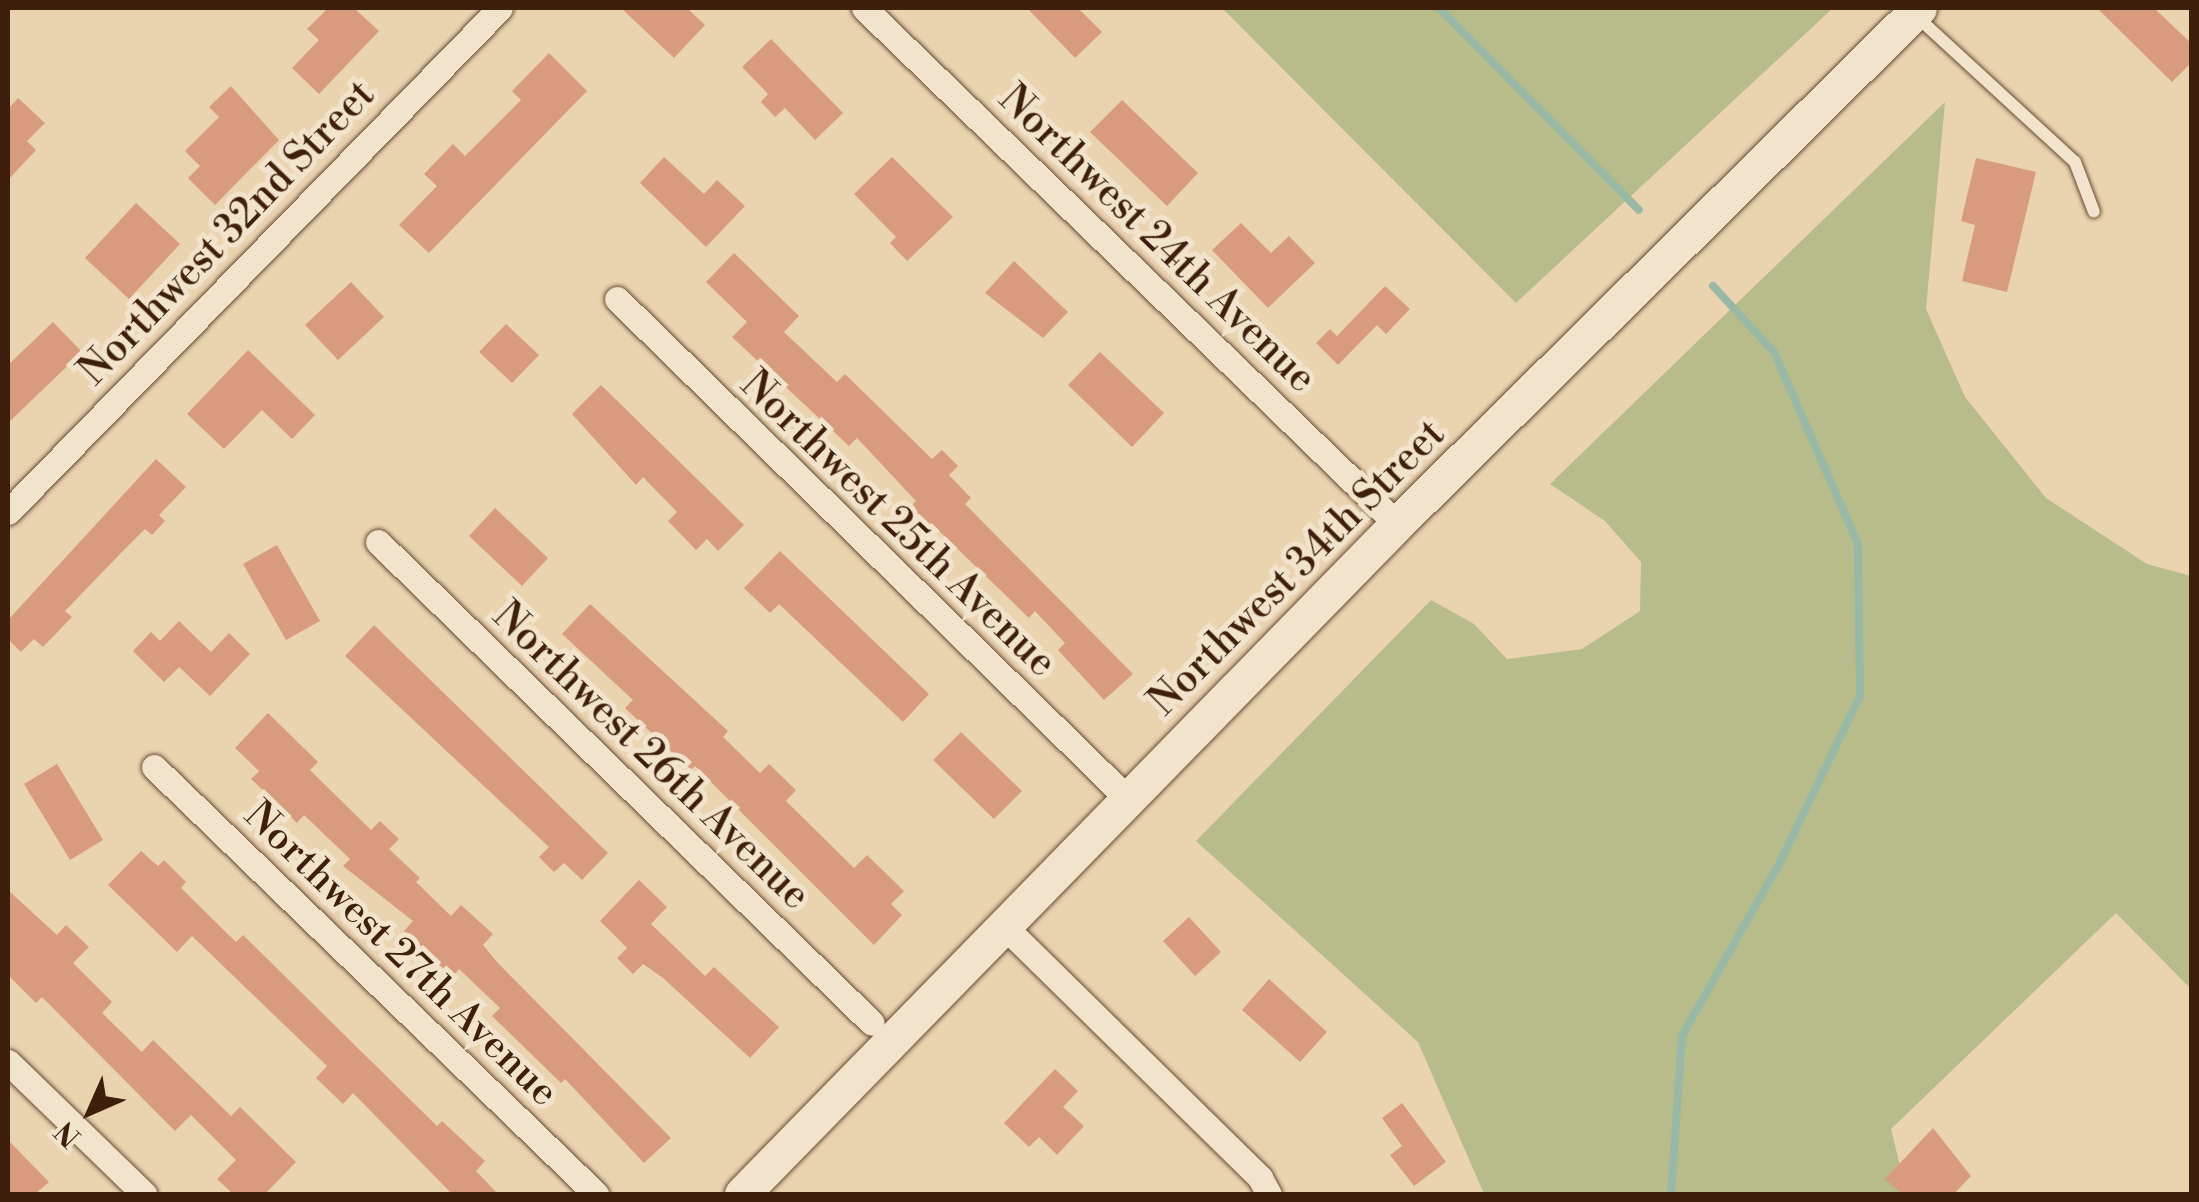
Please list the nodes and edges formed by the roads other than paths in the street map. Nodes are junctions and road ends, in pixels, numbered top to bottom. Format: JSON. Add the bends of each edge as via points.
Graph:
{"nodes":[{"id":1,"x":500,"y":8,"type":"edge"},
{"id":2,"x":864,"y":8,"type":"edge"},
{"id":3,"x":1916,"y":10,"type":"edge"},
{"id":4,"x":2094,"y":212,"type":"dead end"},
{"id":5,"x":617,"y":300,"type":"dead end"},
{"id":6,"x":8,"y":512,"type":"edge"},
{"id":7,"x":1397,"y":524,"type":"junction"},
{"id":8,"x":378,"y":542,"type":"dead end"},
{"id":9,"x":154,"y":767,"type":"dead end"},
{"id":10,"x":1129,"y":800,"type":"junction"},
{"id":11,"x":1004,"y":926,"type":"junction"},
{"id":12,"x":872,"y":1023,"type":"dead end"},
{"id":13,"x":8,"y":1062,"type":"edge"},
{"id":14,"x":144,"y":1194,"type":"edge"},
{"id":15,"x":596,"y":1194,"type":"edge"},
{"id":16,"x":742,"y":1194,"type":"edge"},
{"id":17,"x":1269,"y":1194,"type":"edge"}],
"edges":[{"from":1,"to":6,"type":"street","name":"Northwest 32nd Street"},
{"from":2,"to":7,"type":"street","name":"Northwest 24th Avenue"},
{"from":3,"to":4,"type":"lane","via":[[2075,162]]},
{"from":3,"to":7,"type":"main road","name":"Northwest 34th Street"},
{"from":5,"to":10,"type":"street","name":"Northwest 25th Avenue"},
{"from":7,"to":10,"type":"main road","name":"Northwest 34th Street"},
{"from":8,"to":12,"type":"street","name":"Northwest 26th Avenue"},
{"from":9,"to":15,"type":"street","name":"Northwest 27th Avenue"},
{"from":10,"to":11,"type":"main road","name":"Northwest 34th Street"},
{"from":11,"to":16,"type":"main road","name":"Northwest 34th Street"},
{"from":11,"to":17,"type":"street"},
{"from":13,"to":14,"type":"street"}]}
